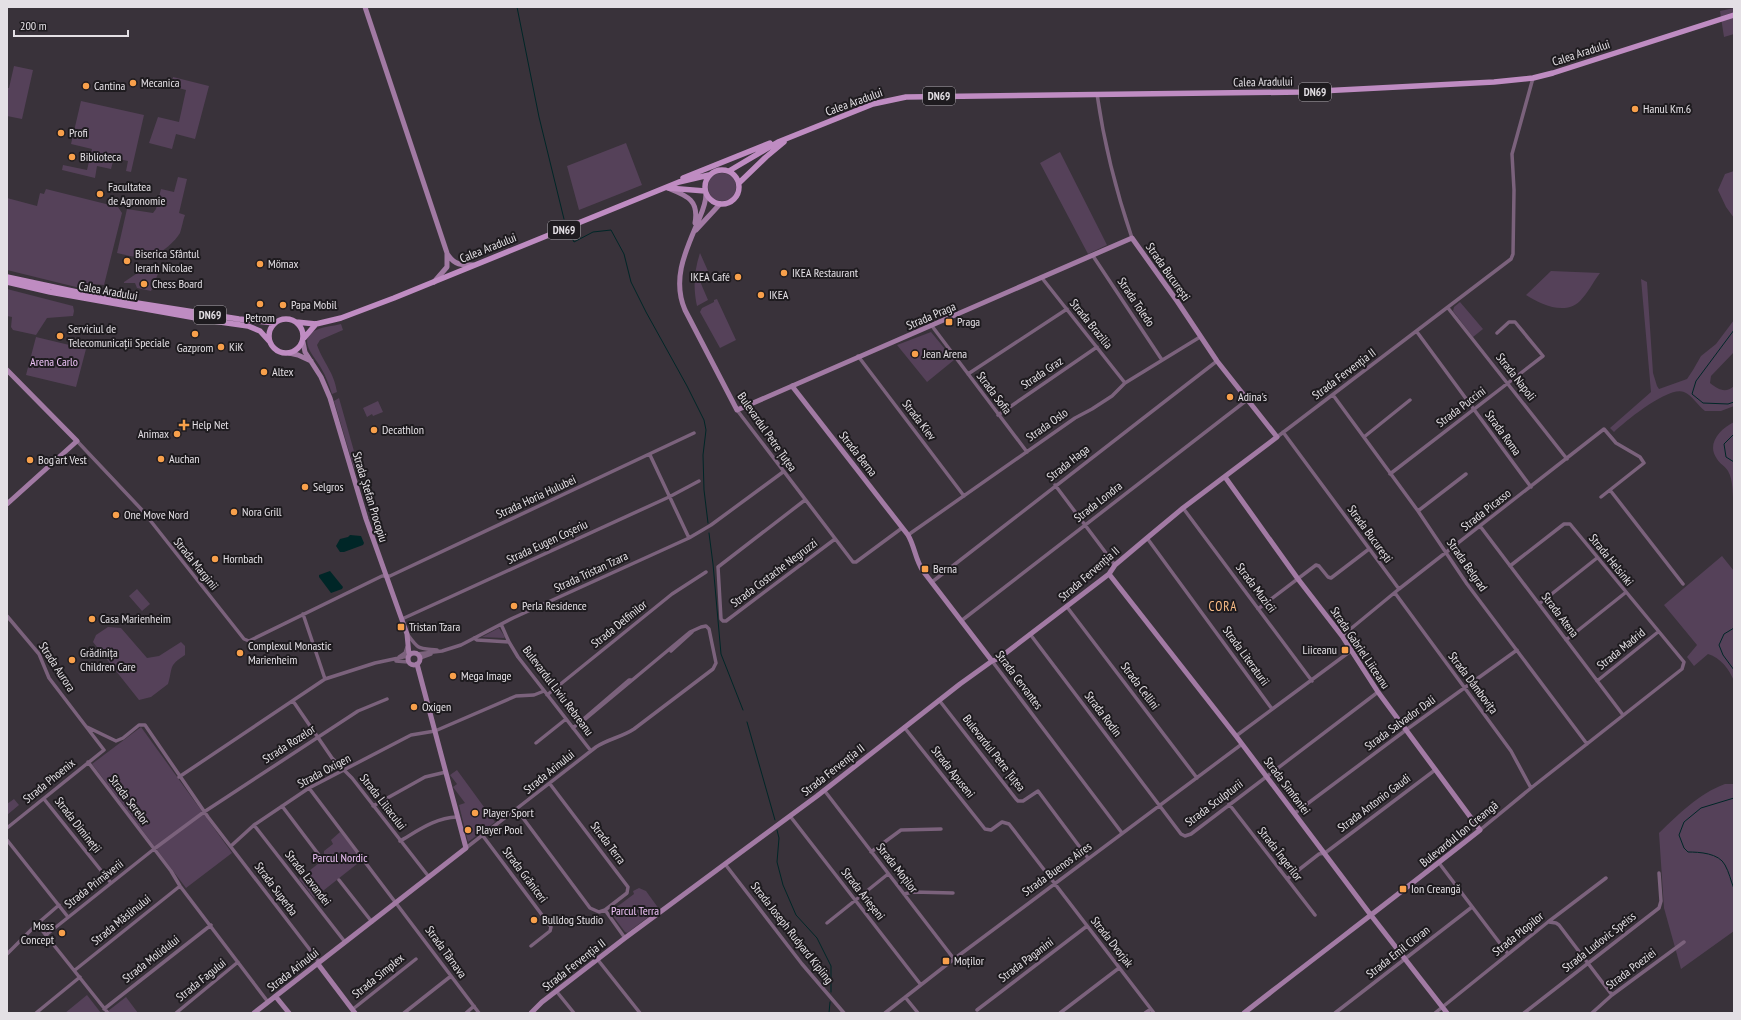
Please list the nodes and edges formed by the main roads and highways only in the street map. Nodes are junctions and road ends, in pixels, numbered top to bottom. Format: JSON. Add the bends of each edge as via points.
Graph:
{"nodes":[{"id":1,"x":1734,"y":15,"type":"edge"},
{"id":2,"x":789,"y":138,"type":"junction"},
{"id":3,"x":729,"y":171,"type":"junction"},
{"id":4,"x":709,"y":175,"type":"junction"},
{"id":5,"x":739,"y":183,"type":"junction"},
{"id":6,"x":668,"y":188,"type":"junction"},
{"id":7,"x":705,"y":193,"type":"junction"},
{"id":8,"x":7,"y":277,"type":"edge"},
{"id":9,"x":7,"y":282,"type":"edge"},
{"id":10,"x":296,"y":322,"type":"junction"},
{"id":11,"x":275,"y":323,"type":"junction"},
{"id":12,"x":316,"y":324,"type":"junction"},
{"id":13,"x":303,"y":340,"type":"junction"},
{"id":14,"x":270,"y":342,"type":"junction"}],
"edges":[{"from":1,"to":2,"type":"main road","name":"Calea Aradului","number":"DN69","via":[[1578,66],[1533,78],[1418,87],[1301,92],[906,97],[873,104]]},
{"from":2,"to":3,"type":"main road","name":"Calea Aradului","number":"DN69","via":[[768,147]]},
{"from":2,"to":5,"type":"main road","name":"Calea Aradului","number":"DN69"},
{"from":2,"to":6,"type":"main road","number":"DN69","via":[[777,140],[674,182]]},
{"from":3,"to":4,"type":"main road","number":"DN69","via":[[716,170]]},
{"from":3,"to":5,"type":"main road","via":[[736,176]]},
{"from":4,"to":6,"type":"main road","name":"Calea Aradului","number":"DN69","via":[[679,182]]},
{"from":4,"to":7,"type":"main road","via":[[705,182]]},
{"from":5,"to":7,"type":"main road","number":"DN69","via":[[736,197],[730,202],[720,204],[712,201]]},
{"from":6,"to":7,"type":"main road","name":"Calea Aradului","number":"DN69"},
{"from":6,"to":12,"type":"main road","name":"Calea Aradului","number":"DN69","via":[[341,318]]},
{"from":8,"to":11,"type":"main road","name":"Calea Aradului","number":"DN69","via":[[105,298],[239,320]]},
{"from":9,"to":14,"type":"main road","name":"Calea Aradului","number":"DN69","via":[[104,302],[248,326],[263,333]]},
{"from":10,"to":11,"type":"main road","number":"DN69","via":[[285,319]]},
{"from":10,"to":12,"type":"main road","name":"Calea Aradului","number":"DN69"},
{"from":10,"to":13,"type":"main road","via":[[302,329]]},
{"from":11,"to":14,"type":"main road","via":[[269,332]]},
{"from":12,"to":13,"type":"main road"},
{"from":13,"to":14,"type":"main road","number":"DN69","via":[[295,352],[289,354],[280,352]]}]}
